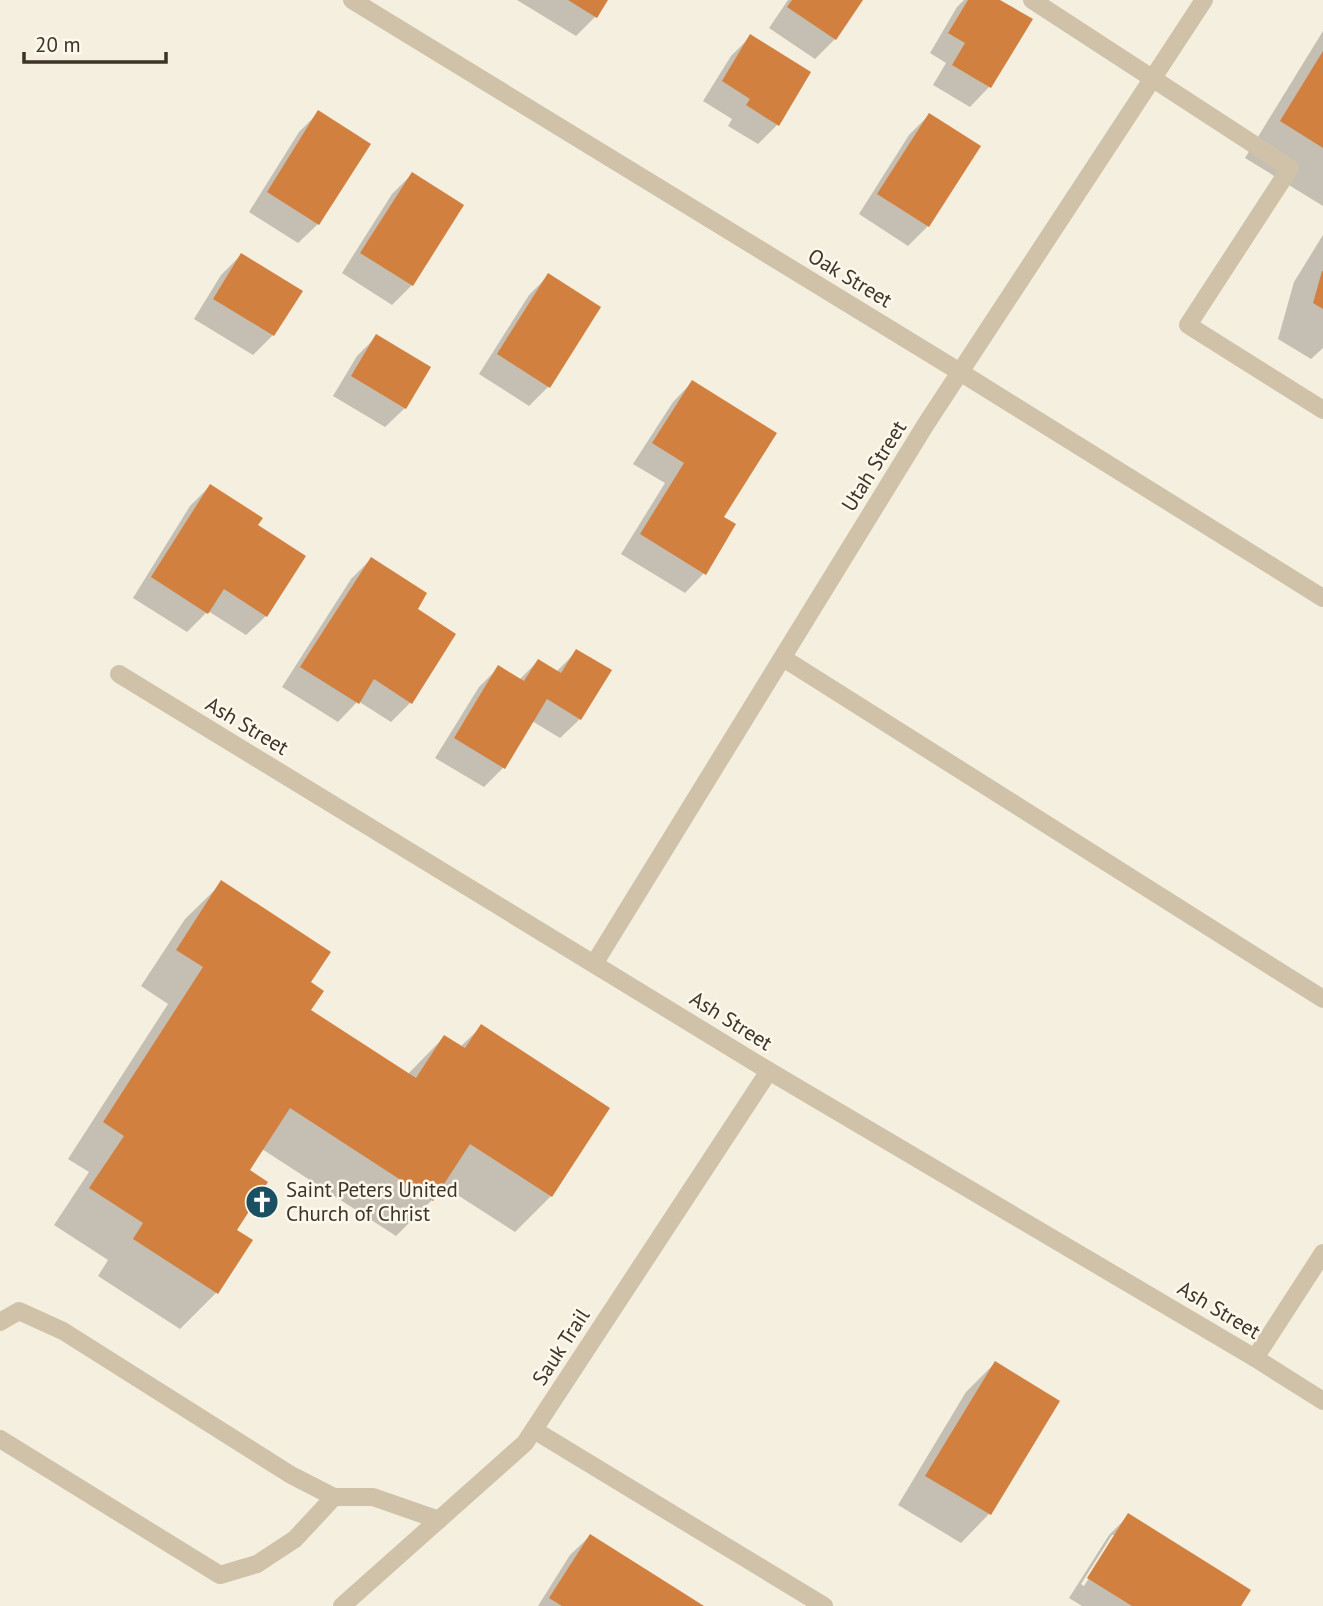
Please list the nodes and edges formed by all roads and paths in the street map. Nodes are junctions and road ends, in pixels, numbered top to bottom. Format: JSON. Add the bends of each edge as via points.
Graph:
{"nodes":[{"id":1,"x":352,"y":0,"type":"edge"},
{"id":2,"x":1031,"y":0,"type":"edge"},
{"id":3,"x":1204,"y":0,"type":"edge"},
{"id":4,"x":1153,"y":78,"type":"junction"},
{"id":5,"x":960,"y":372,"type":"junction"},
{"id":6,"x":1323,"y":410,"type":"edge"},
{"id":7,"x":1323,"y":598,"type":"edge"},
{"id":8,"x":783,"y":658,"type":"junction"},
{"id":9,"x":119,"y":674,"type":"dead end"},
{"id":10,"x":594,"y":964,"type":"junction"},
{"id":11,"x":1323,"y":999,"type":"edge"},
{"id":12,"x":769,"y":1071,"type":"junction"},
{"id":13,"x":1323,"y":1254,"type":"edge"},
{"id":14,"x":0,"y":1322,"type":"edge"},
{"id":15,"x":1255,"y":1358,"type":"junction"},
{"id":16,"x":1323,"y":1401,"type":"edge"},
{"id":17,"x":534,"y":1430,"type":"junction"},
{"id":18,"x":0,"y":1439,"type":"edge"},
{"id":19,"x":334,"y":1497,"type":"junction"},
{"id":20,"x":439,"y":1520,"type":"junction"},
{"id":21,"x":342,"y":1606,"type":"edge"},
{"id":22,"x":824,"y":1606,"type":"edge"}],
"edges":[{"from":1,"to":5,"type":"street","name":"Oak Street"},
{"from":2,"to":4,"type":"street"},
{"from":3,"to":4,"type":"street","name":"Utah Street"},
{"from":4,"to":5,"type":"street","name":"Utah Street"},
{"from":4,"to":6,"type":"street","via":[[1290,168],[1188,325]]},
{"from":5,"to":7,"type":"street","name":"Oak Street"},
{"from":5,"to":8,"type":"street","name":"Utah Street"},
{"from":8,"to":10,"type":"street","name":"Utah Street"},
{"from":8,"to":11,"type":"street"},
{"from":9,"to":10,"type":"street","name":"Ash Street"},
{"from":10,"to":12,"type":"street","name":"Ash Street"},
{"from":12,"to":15,"type":"street","name":"Ash Street"},
{"from":12,"to":17,"type":"street","name":"Sauk Trail"},
{"from":13,"to":15,"type":"street"},
{"from":14,"to":19,"type":"street","via":[[19,1311],[63,1331],[291,1475]]},
{"from":15,"to":16,"type":"street","name":"Ash Street"},
{"from":17,"to":20,"type":"street","name":"Sauk Trail"},
{"from":17,"to":22,"type":"street"},
{"from":18,"to":19,"type":"street","via":[[220,1575],[257,1564],[295,1539]]},
{"from":19,"to":20,"type":"street","via":[[373,1497]]},
{"from":20,"to":21,"type":"street","name":"Sauk Trail"}]}
